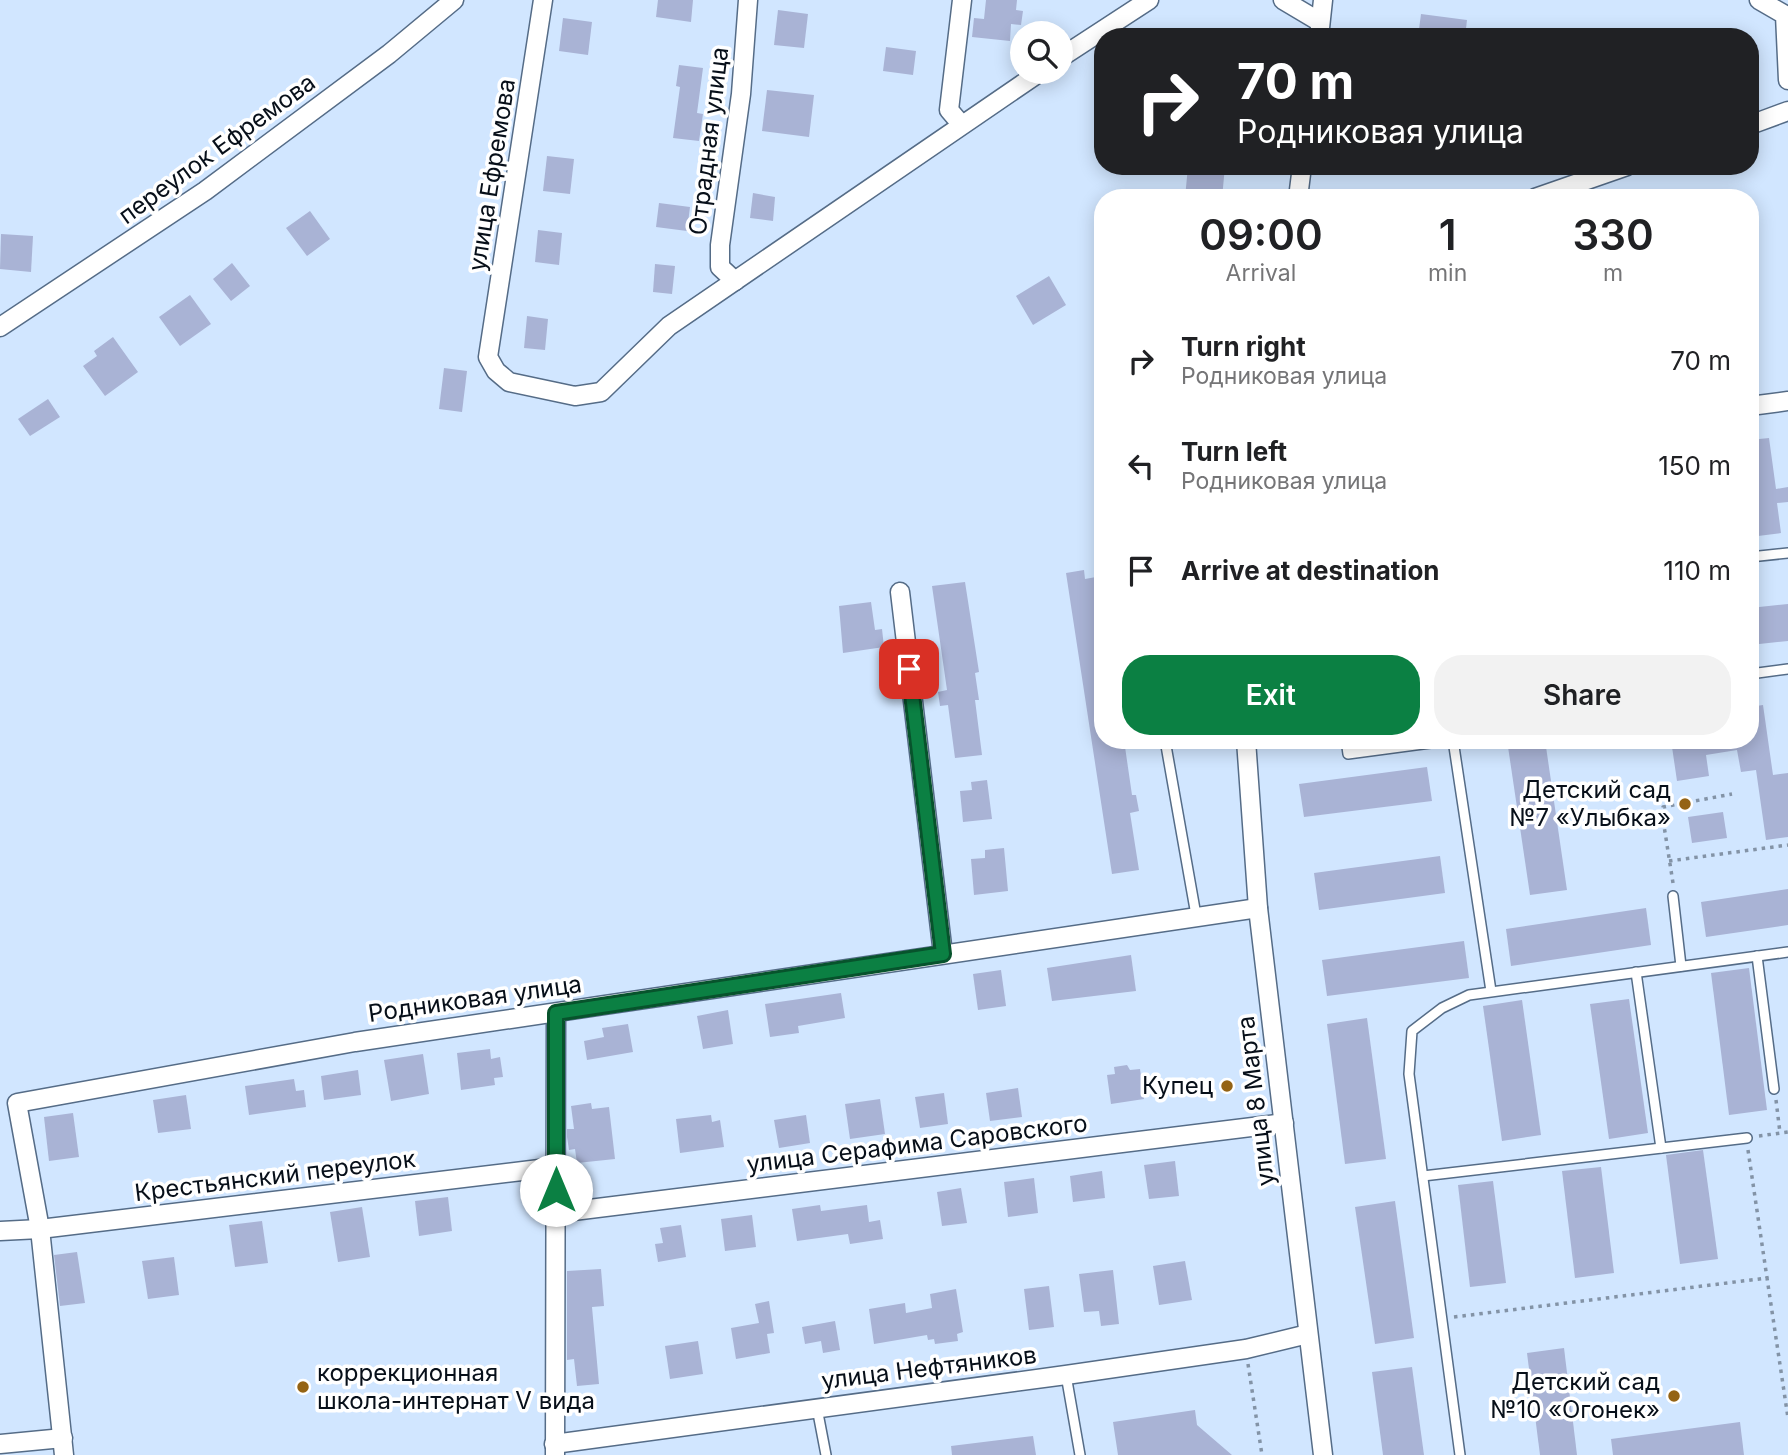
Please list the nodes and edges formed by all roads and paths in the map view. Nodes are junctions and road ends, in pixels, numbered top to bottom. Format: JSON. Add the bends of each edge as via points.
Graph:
{"nodes":[{"id":1,"x":454,"y":0,"type":"edge"},
{"id":2,"x":543,"y":0,"type":"edge"},
{"id":3,"x":748,"y":0,"type":"edge"},
{"id":4,"x":962,"y":0,"type":"edge"},
{"id":5,"x":1149,"y":0,"type":"edge"},
{"id":6,"x":1283,"y":0,"type":"edge"},
{"id":7,"x":1323,"y":0,"type":"edge"},
{"id":8,"x":1759,"y":0,"type":"edge"},
{"id":9,"x":1106,"y":28,"type":"edge"},
{"id":10,"x":1319,"y":28,"type":"edge"},
{"id":11,"x":1320,"y":28,"type":"edge"},
{"id":12,"x":1094,"y":36,"type":"edge"},
{"id":13,"x":1073,"y":50,"type":"edge"},
{"id":14,"x":1788,"y":80,"type":"edge"},
{"id":15,"x":1022,"y":84,"type":"edge"},
{"id":16,"x":1788,"y":111,"type":"edge"},
{"id":17,"x":1759,"y":122,"type":"edge"},
{"id":18,"x":961,"y":124,"type":"junction"},
{"id":19,"x":1602,"y":175,"type":"edge"},
{"id":20,"x":1561,"y":189,"type":"edge"},
{"id":21,"x":735,"y":281,"type":"junction"},
{"id":22,"x":0,"y":327,"type":"edge"},
{"id":23,"x":1788,"y":401,"type":"edge"},
{"id":24,"x":1759,"y":405,"type":"edge"},
{"id":25,"x":1788,"y":553,"type":"edge"},
{"id":26,"x":1759,"y":556,"type":"edge"},
{"id":27,"x":900,"y":592,"type":"dead end"},
{"id":28,"x":1788,"y":669,"type":"edge"},
{"id":29,"x":1759,"y":673,"type":"edge"},
{"id":30,"x":1167,"y":749,"type":"edge"},
{"id":31,"x":1247,"y":749,"type":"edge"},
{"id":32,"x":1347,"y":749,"type":"edge"},
{"id":33,"x":1386,"y":749,"type":"edge"},
{"id":34,"x":1454,"y":749,"type":"edge"},
{"id":35,"x":1732,"y":794,"type":"dead end"},
{"id":36,"x":1788,"y":845,"type":"edge"},
{"id":37,"x":1669,"y":861,"type":"junction"},
{"id":38,"x":1673,"y":885,"type":"dead end"},
{"id":39,"x":1673,"y":896,"type":"dead end"},
{"id":40,"x":1258,"y":908,"type":"junction"},
{"id":41,"x":1196,"y":915,"type":"junction"},
{"id":42,"x":1788,"y":951,"type":"edge"},
{"id":43,"x":943,"y":954,"type":"junction"},
{"id":44,"x":1757,"y":956,"type":"junction"},
{"id":45,"x":1681,"y":966,"type":"junction"},
{"id":46,"x":1636,"y":972,"type":"junction"},
{"id":47,"x":1491,"y":991,"type":"junction"},
{"id":48,"x":556,"y":1013,"type":"junction"},
{"id":49,"x":1775,"y":1093,"type":"joint"},
{"id":50,"x":1284,"y":1123,"type":"junction"},
{"id":51,"x":1788,"y":1132,"type":"edge"},
{"id":52,"x":1780,"y":1133,"type":"junction"},
{"id":53,"x":1746,"y":1138,"type":"junction"},
{"id":54,"x":1661,"y":1148,"type":"junction"},
{"id":55,"x":556,"y":1167,"type":"junction"},
{"id":56,"x":1423,"y":1176,"type":"junction"},
{"id":57,"x":556,"y":1213,"type":"junction"},
{"id":58,"x":40,"y":1229,"type":"junction"},
{"id":59,"x":0,"y":1231,"type":"edge"},
{"id":60,"x":1767,"y":1278,"type":"junction"},
{"id":61,"x":1442,"y":1319,"type":"junction"},
{"id":62,"x":1308,"y":1334,"type":"junction"},
{"id":63,"x":1246,"y":1349,"type":"junction"},
{"id":64,"x":1066,"y":1375,"type":"junction"},
{"id":65,"x":817,"y":1408,"type":"junction"},
{"id":66,"x":1788,"y":1418,"type":"edge"},
{"id":67,"x":0,"y":1444,"type":"edge"},
{"id":68,"x":63,"y":1447,"type":"edge"},
{"id":69,"x":554,"y":1449,"type":"edge"},
{"id":70,"x":825,"y":1455,"type":"edge"},
{"id":71,"x":1080,"y":1455,"type":"edge"},
{"id":72,"x":1262,"y":1455,"type":"edge"},
{"id":73,"x":1323,"y":1455,"type":"edge"},
{"id":74,"x":1460,"y":1455,"type":"edge"}],
"edges":[{"from":1,"to":22,"type":"street","name":"переулок Ефремова","via":[[205,191]]},
{"from":2,"to":21,"type":"street","name":"улица Ефремова","via":[[488,357],[496,370],[509,382],[575,396],[601,392],[669,327]]},
{"from":3,"to":21,"type":"street","name":"Отрадная улица","via":[[741,94],[720,245],[720,267]]},
{"from":4,"to":18,"type":"street","via":[[949,110]]},
{"from":5,"to":9,"type":"street"},
{"from":6,"to":10,"type":"street"},
{"from":7,"to":11,"type":"street"},
{"from":8,"to":14,"type":"street","via":[[1785,15]]},
{"from":12,"to":13,"type":"street"},
{"from":15,"to":18,"type":"street"},
{"from":16,"to":17,"type":"street"},
{"from":18,"to":21,"type":"street"},
{"from":19,"to":20,"type":"street"},
{"from":23,"to":24,"type":"street"},
{"from":25,"to":26,"type":"lane"},
{"from":27,"to":43,"type":"street"},
{"from":28,"to":29,"type":"lane"},
{"from":30,"to":41,"type":"lane"},
{"from":31,"to":40,"type":"street","name":"улица 8 Марта"},
{"from":32,"to":33,"type":"lane","via":[[1348,754]]},
{"from":34,"to":47,"type":"lane"},
{"from":35,"to":37,"type":"path","via":[[1663,807]]},
{"from":36,"to":37,"type":"path"},
{"from":37,"to":38,"type":"path"},
{"from":39,"to":45,"type":"lane"},
{"from":40,"to":41,"type":"street","name":"Родниковая улица"},
{"from":40,"to":50,"type":"street","name":"улица 8 Марта"},
{"from":41,"to":43,"type":"street","name":"Родниковая улица"},
{"from":42,"to":44,"type":"lane"},
{"from":43,"to":48,"type":"street","name":"Родниковая улица"},
{"from":44,"to":45,"type":"lane"},
{"from":44,"to":49,"type":"lane"},
{"from":45,"to":46,"type":"lane"},
{"from":46,"to":47,"type":"lane"},
{"from":46,"to":54,"type":"lane"},
{"from":47,"to":56,"type":"lane","via":[[1468,995],[1442,1008],[1412,1031],[1409,1074]]},
{"from":48,"to":55,"type":"street"},
{"from":48,"to":58,"type":"street","name":"Родниковая улица","via":[[355,1042],[17,1103]]},
{"from":49,"to":52,"type":"path"},
{"from":50,"to":57,"type":"street","name":"улица Серафима Саровского"},
{"from":50,"to":62,"type":"street","name":"улица 8 Марта"},
{"from":51,"to":52,"type":"path"},
{"from":52,"to":53,"type":"path"},
{"from":53,"to":54,"type":"lane"},
{"from":53,"to":60,"type":"path"},
{"from":54,"to":56,"type":"lane"},
{"from":55,"to":57,"type":"street"},
{"from":55,"to":58,"type":"street","name":"Крестьянский переулок"},
{"from":56,"to":61,"type":"lane"},
{"from":57,"to":69,"type":"street"},
{"from":58,"to":59,"type":"street","name":"Крестьянский переулок"},
{"from":58,"to":68,"type":"street"},
{"from":60,"to":61,"type":"path"},
{"from":60,"to":66,"type":"path"},
{"from":61,"to":74,"type":"lane"},
{"from":62,"to":63,"type":"street","name":"улица Нефтяников"},
{"from":62,"to":73,"type":"street","name":"улица 8 Марта"},
{"from":63,"to":64,"type":"street","name":"улица Нефтяников"},
{"from":63,"to":72,"type":"path"},
{"from":64,"to":65,"type":"street","name":"улица Нефтяников"},
{"from":64,"to":71,"type":"lane"},
{"from":65,"to":69,"type":"street","name":"улица Нефтяников"},
{"from":65,"to":70,"type":"lane"},
{"from":67,"to":68,"type":"street"}]}
